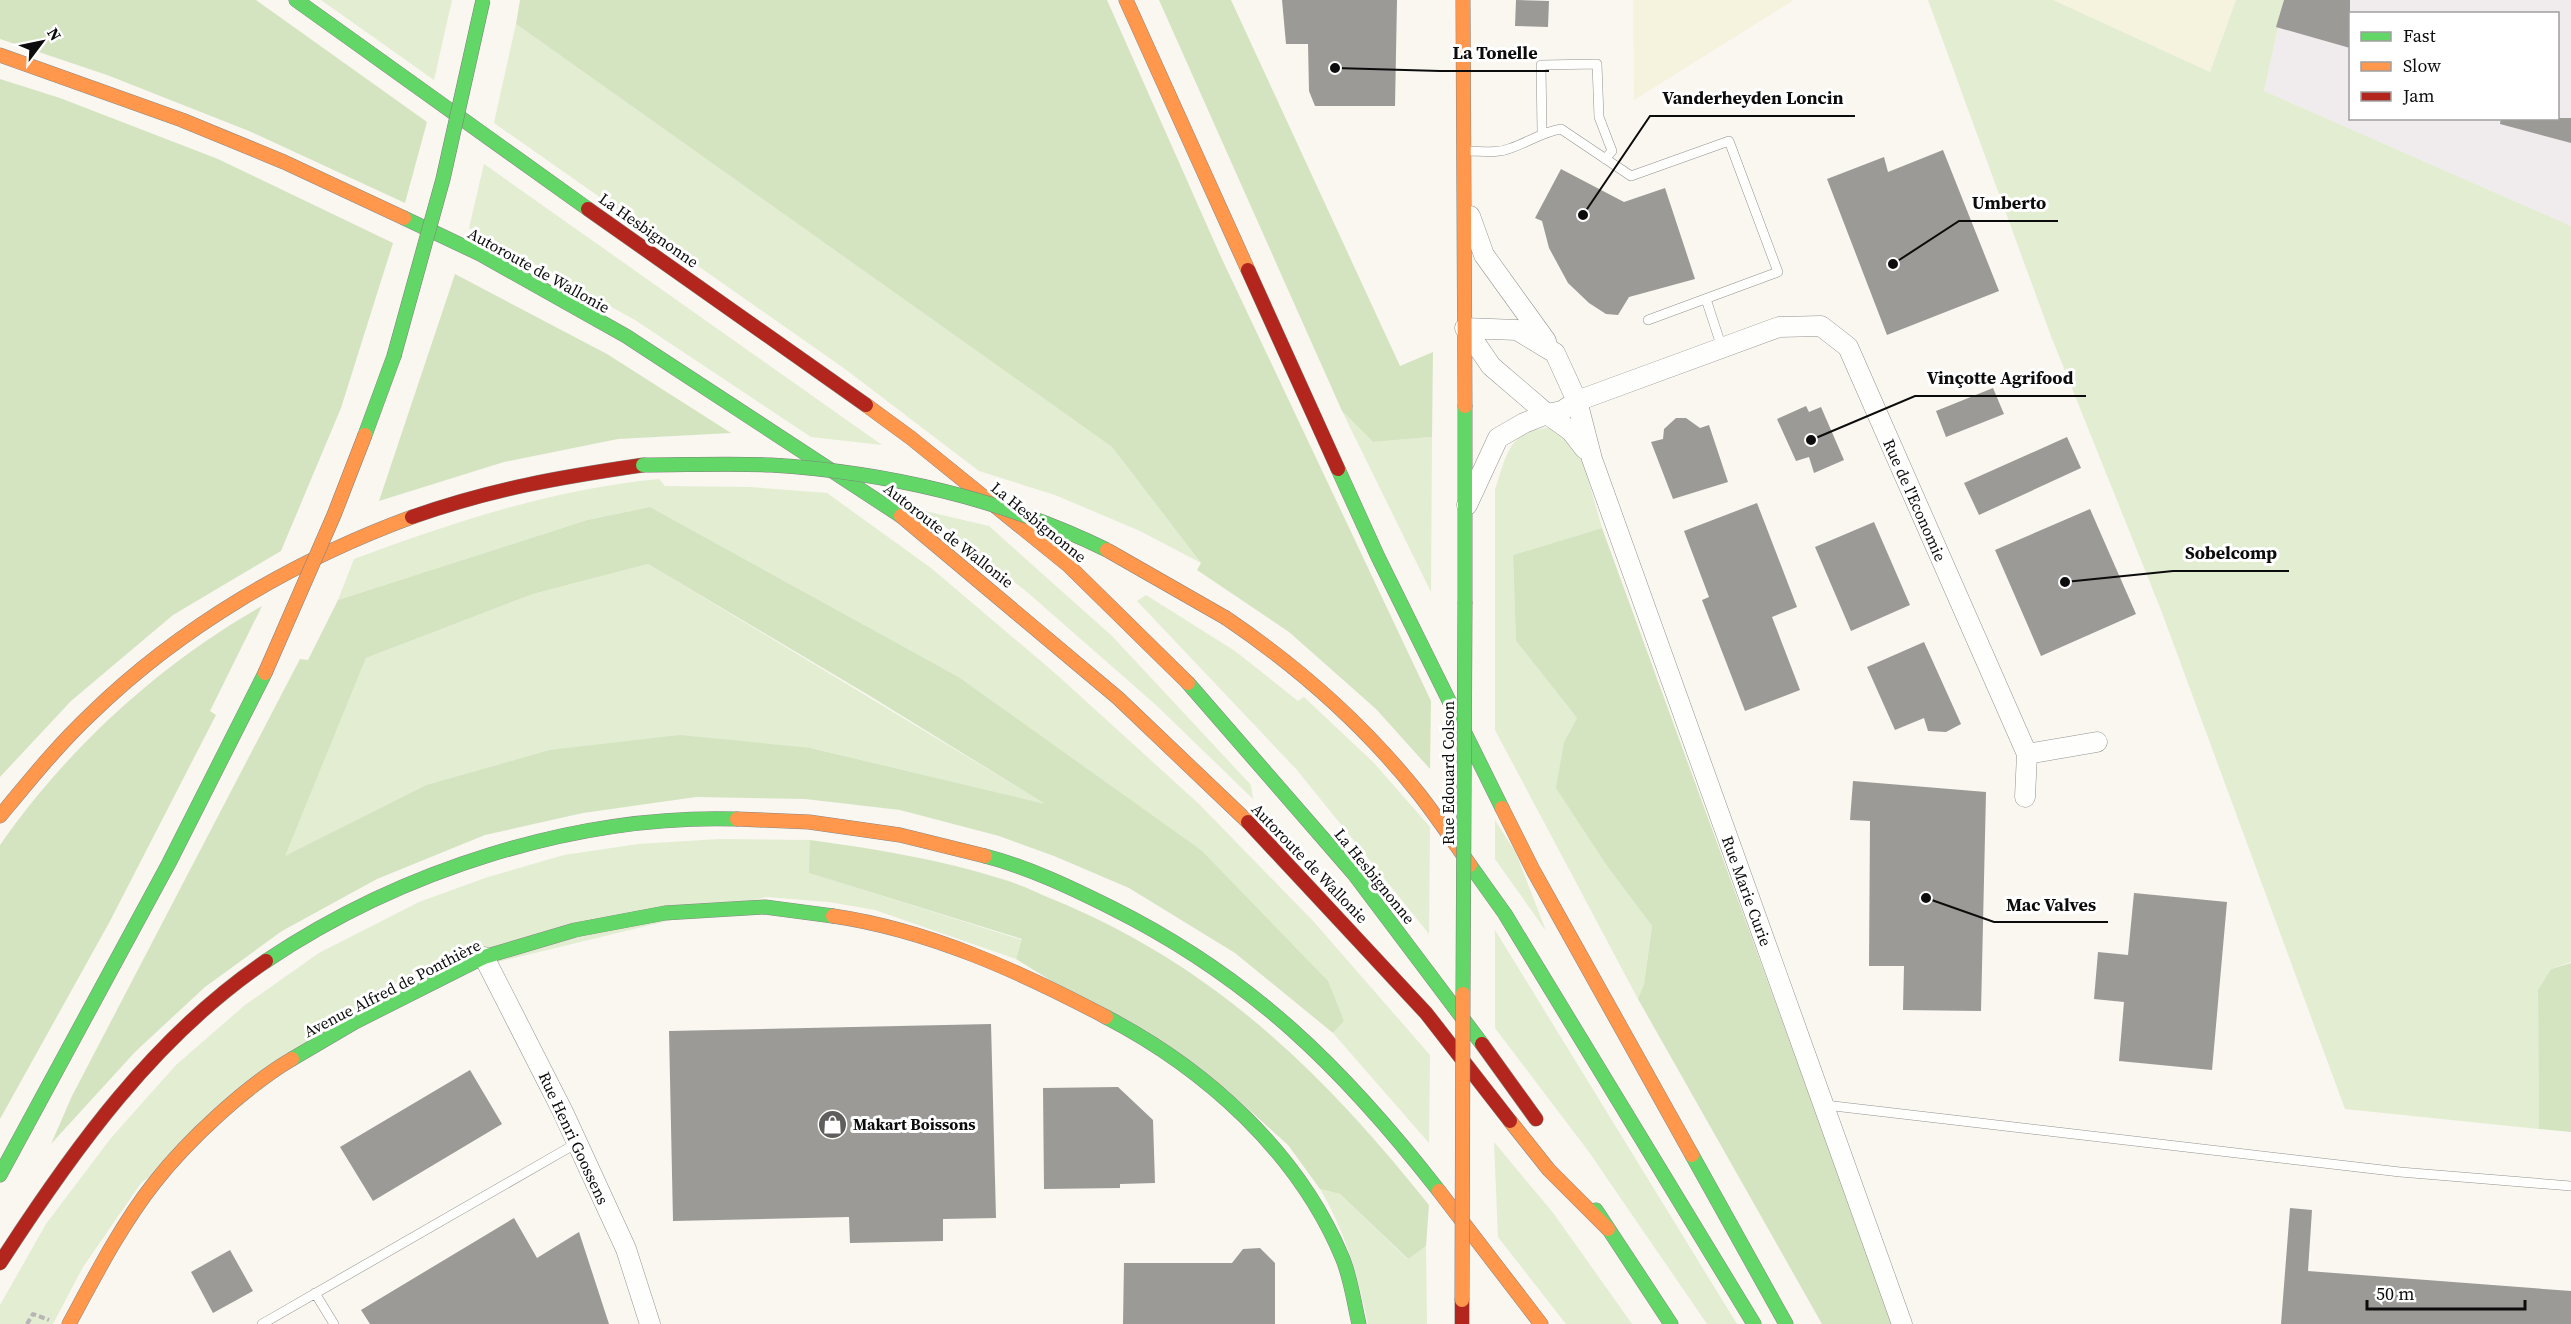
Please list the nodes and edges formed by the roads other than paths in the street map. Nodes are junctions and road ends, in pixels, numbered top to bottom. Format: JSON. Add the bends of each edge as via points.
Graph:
{"nodes":[{"id":1,"x":296,"y":0,"type":"edge"},
{"id":2,"x":483,"y":0,"type":"edge"},
{"id":3,"x":1126,"y":0,"type":"edge"},
{"id":4,"x":1463,"y":0,"type":"edge"},
{"id":5,"x":0,"y":55,"type":"edge"},
{"id":6,"x":1542,"y":132,"type":"junction"},
{"id":7,"x":1462,"y":151,"type":"junction"},
{"id":8,"x":1605,"y":159,"type":"junction"},
{"id":9,"x":1461,"y":194,"type":"junction"},
{"id":10,"x":1706,"y":298,"type":"junction"},
{"id":11,"x":1648,"y":320,"type":"dead end"},
{"id":12,"x":1465,"y":328,"type":"junction"},
{"id":13,"x":1722,"y":348,"type":"junction"},
{"id":14,"x":1555,"y":353,"type":"junction"},
{"id":15,"x":1576,"y":401,"type":"junction"},
{"id":16,"x":1547,"y":414,"type":"junction"},
{"id":17,"x":1592,"y":459,"type":"junction"},
{"id":18,"x":1466,"y":506,"type":"junction"},
{"id":19,"x":2097,"y":742,"type":"dead end"},
{"id":20,"x":2027,"y":754,"type":"junction"},
{"id":21,"x":2025,"y":797,"type":"dead end"},
{"id":22,"x":0,"y":816,"type":"edge"},
{"id":23,"x":484,"y":957,"type":"junction"},
{"id":24,"x":1825,"y":1105,"type":"junction"},
{"id":25,"x":1545,"y":1131,"type":"dead end"},
{"id":26,"x":577,"y":1143,"type":"junction"},
{"id":27,"x":0,"y":1175,"type":"edge"},
{"id":28,"x":1578,"y":1180,"type":"dead end"},
{"id":29,"x":2571,"y":1185,"type":"edge"},
{"id":30,"x":1608,"y":1229,"type":"junction"},
{"id":31,"x":0,"y":1263,"type":"edge"},
{"id":32,"x":315,"y":1293,"type":"junction"},
{"id":33,"x":69,"y":1324,"type":"edge"},
{"id":34,"x":262,"y":1324,"type":"edge"},
{"id":35,"x":334,"y":1324,"type":"edge"},
{"id":36,"x":650,"y":1324,"type":"edge"},
{"id":37,"x":1359,"y":1324,"type":"edge"},
{"id":38,"x":1462,"y":1324,"type":"edge"},
{"id":39,"x":1541,"y":1324,"type":"edge"},
{"id":40,"x":1671,"y":1324,"type":"edge"},
{"id":41,"x":1754,"y":1324,"type":"edge"},
{"id":42,"x":1786,"y":1324,"type":"edge"},
{"id":43,"x":1902,"y":1324,"type":"edge"}],
"edges":[{"from":1,"to":25,"type":"main road","name":"La Hesbignonne","via":[[882,417],[1068,565],[1177,670],[1354,874],[1448,995]]},
{"from":2,"to":27,"type":"main road","bridge":true,"via":[[430,239],[394,356],[334,515],[265,674],[169,863]]},
{"from":3,"to":42,"type":"main road","via":[[1378,556],[1533,870]]},
{"from":4,"to":7,"type":"main road"},
{"from":5,"to":30,"type":"main road","name":"Autoroute de Wallonie","via":[[182,120],[284,162],[480,254],[626,336],[896,512],[1118,698],[1261,834],[1426,1013],[1549,1170]]},
{"from":6,"to":7,"type":"lane","via":[[1499,152]]},
{"from":6,"to":8,"type":"lane","via":[[1561,129]]},
{"from":6,"to":8,"type":"lane","via":[[1541,64],[1597,64],[1599,117],[1612,151]]},
{"from":7,"to":9,"type":"main road"},
{"from":8,"to":10,"type":"lane","via":[[1631,176],[1730,141],[1778,272]]},
{"from":9,"to":12,"type":"main road","name":"Rue Edouard Colson"},
{"from":9,"to":14,"type":"street","via":[[1484,255]]},
{"from":10,"to":11,"type":"lane"},
{"from":10,"to":13,"type":"lane"},
{"from":12,"to":14,"type":"street","via":[[1517,330]]},
{"from":12,"to":16,"type":"street","via":[[1491,366]]},
{"from":12,"to":18,"type":"main road","name":"Rue Edouard Colson"},
{"from":13,"to":15,"type":"street","name":"Rue de l'Economie"},
{"from":13,"to":20,"type":"street","name":"Rue de l'Economie","via":[[1779,327],[1821,326],[1848,347]]},
{"from":14,"to":15,"type":"street"},
{"from":15,"to":16,"type":"street","name":"Rue de l'Economie","via":[[1562,411]]},
{"from":15,"to":17,"type":"street"},
{"from":16,"to":17,"type":"street","via":[[1571,431]]},
{"from":16,"to":18,"type":"street","name":"Rue de l'Economie","via":[[1498,438]]},
{"from":17,"to":24,"type":"street","name":"Rue Marie Curie"},
{"from":18,"to":38,"type":"main road","name":"Rue Edouard Colson","bridge":true},
{"from":19,"to":20,"type":"street"},
{"from":20,"to":21,"type":"street","name":"Rue de l'Economie"},
{"from":22,"to":41,"type":"main road","bridge":true,"via":[[52,753],[122,685],[236,602],[313,559],[400,521],[489,493],[565,476],[643,465],[772,465],[910,484],[1001,507],[1080,537],[1155,574],[1227,618],[1263,643],[1347,716],[1418,793],[1505,914]]},
{"from":23,"to":26,"type":"street","name":"Rue Henri Goossens"},
{"from":23,"to":33,"type":"main road","name":"Avenue Alfred de Ponthière","via":[[355,1022],[287,1062],[222,1112],[155,1182],[102,1263]]},
{"from":23,"to":37,"type":"main road","name":"Avenue Alfred de Ponthière","via":[[575,930],[665,913],[765,907],[851,919],[937,942],[1044,984],[1130,1029],[1202,1078],[1258,1130],[1312,1198],[1343,1259]]},
{"from":24,"to":29,"type":"lane","via":[[2400,1172]]},
{"from":24,"to":43,"type":"street","name":"Rue Marie Curie"},
{"from":26,"to":32,"type":"lane"},
{"from":26,"to":36,"type":"street","name":"Rue Henri Goossens","via":[[626,1249]]},
{"from":28,"to":30,"type":"main road"},
{"from":30,"to":40,"type":"main road"},
{"from":31,"to":39,"type":"main road","via":[[47,1188],[97,1121],[155,1058],[211,1003],[329,922],[459,865],[526,843],[601,827],[731,817],[887,830],[953,846],[1091,895],[1163,932],[1240,984],[1315,1048],[1387,1126]]},
{"from":32,"to":34,"type":"lane"},
{"from":32,"to":35,"type":"lane"}]}
